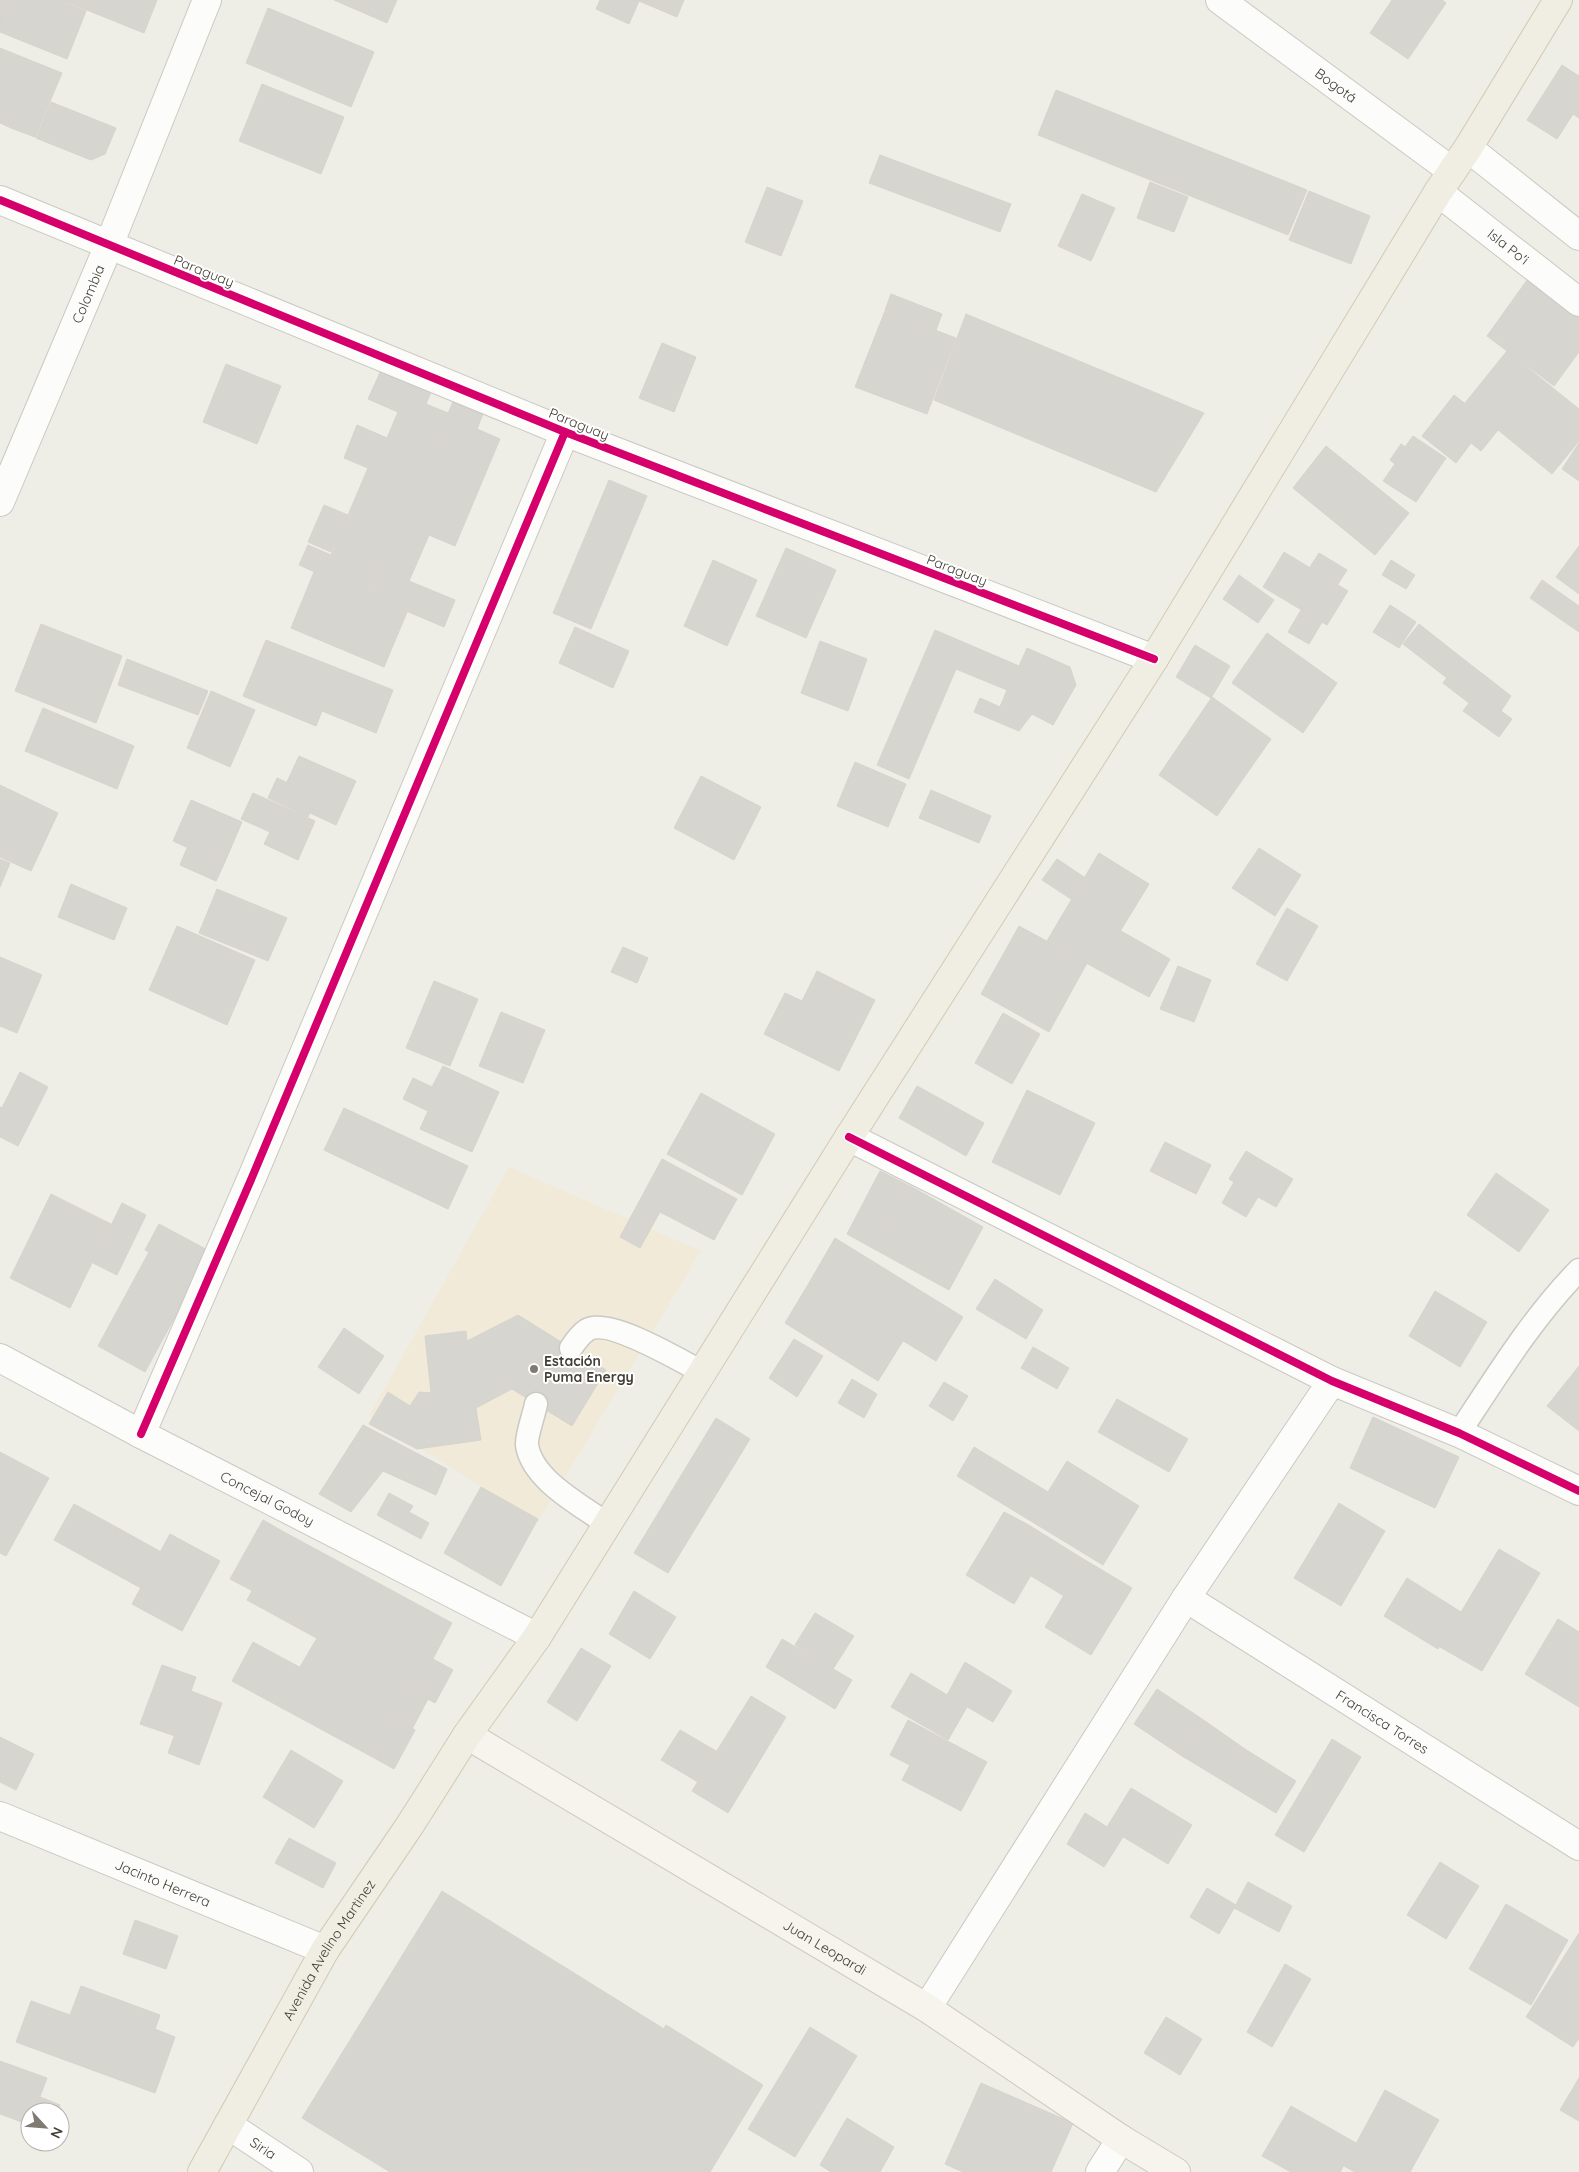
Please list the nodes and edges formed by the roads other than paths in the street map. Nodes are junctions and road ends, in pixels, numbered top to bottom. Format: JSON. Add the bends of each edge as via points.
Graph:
{"nodes":[{"id":1,"x":207,"y":0,"type":"edge"},
{"id":2,"x":1220,"y":0,"type":"edge"},
{"id":3,"x":1558,"y":0,"type":"edge"},
{"id":4,"x":1468,"y":148,"type":"junction"},
{"id":5,"x":1445,"y":182,"type":"junction"},
{"id":6,"x":0,"y":200,"type":"edge"},
{"id":7,"x":1579,"y":236,"type":"edge"},
{"id":8,"x":109,"y":245,"type":"junction"},
{"id":9,"x":1579,"y":302,"type":"edge"},
{"id":10,"x":565,"y":432,"type":"junction"},
{"id":11,"x":0,"y":502,"type":"edge"},
{"id":12,"x":1154,"y":660,"type":"junction"},
{"id":13,"x":849,"y":1137,"type":"junction"},
{"id":14,"x":1579,"y":1270,"type":"edge"},
{"id":15,"x":571,"y":1348,"type":"dead end"},
{"id":16,"x":0,"y":1358,"type":"edge"},
{"id":17,"x":702,"y":1372,"type":"junction"},
{"id":18,"x":1332,"y":1381,"type":"junction"},
{"id":19,"x":536,"y":1404,"type":"dead end"},
{"id":20,"x":1459,"y":1433,"type":"junction"},
{"id":21,"x":141,"y":1434,"type":"junction"},
{"id":22,"x":1579,"y":1491,"type":"edge"},
{"id":23,"x":607,"y":1524,"type":"junction"},
{"id":24,"x":1186,"y":1598,"type":"junction"},
{"id":25,"x":537,"y":1637,"type":"junction"},
{"id":26,"x":467,"y":1734,"type":"junction"},
{"id":27,"x":0,"y":1816,"type":"edge"},
{"id":28,"x":1579,"y":1846,"type":"edge"},
{"id":29,"x":325,"y":1950,"type":"junction"},
{"id":30,"x":927,"y":2008,"type":"junction"},
{"id":31,"x":228,"y":2125,"type":"junction"},
{"id":32,"x":1122,"y":2139,"type":"junction"},
{"id":33,"x":202,"y":2172,"type":"edge"},
{"id":34,"x":299,"y":2172,"type":"edge"},
{"id":35,"x":1100,"y":2172,"type":"edge"},
{"id":36,"x":1176,"y":2172,"type":"edge"}],
"edges":[{"from":1,"to":8,"type":"street","name":"Colombia"},
{"from":2,"to":5,"type":"street","name":"Bogotá"},
{"from":3,"to":4,"type":"main road","name":"Avenida Avelino Martinez"},
{"from":4,"to":5,"type":"main road","name":"Avenida Avelino Martinez"},
{"from":4,"to":7,"type":"street"},
{"from":5,"to":9,"type":"street","name":"Isla Po'i"},
{"from":5,"to":12,"type":"main road","name":"Avenida Avelino Martinez"},
{"from":6,"to":8,"type":"street","name":"Paraguay"},
{"from":8,"to":10,"type":"street","name":"Paraguay"},
{"from":8,"to":11,"type":"street","name":"Colombia"},
{"from":10,"to":12,"type":"street","name":"Paraguay"},
{"from":10,"to":21,"type":"street","via":[[253,1176]]},
{"from":12,"to":13,"type":"main road","name":"Avenida Avelino Martinez"},
{"from":13,"to":17,"type":"main road","name":"Avenida Avelino Martinez"},
{"from":13,"to":18,"type":"street"},
{"from":14,"to":20,"type":"lane","via":[[1511,1355]]},
{"from":15,"to":17,"type":"lane","via":[[587,1330],[603,1327],[629,1335]]},
{"from":16,"to":21,"type":"street","name":"Concejal Godoy"},
{"from":17,"to":23,"type":"main road","name":"Avenida Avelino Martinez"},
{"from":18,"to":20,"type":"street"},
{"from":18,"to":24,"type":"street"},
{"from":19,"to":23,"type":"lane","via":[[527,1444],[533,1462],[546,1480]]},
{"from":20,"to":22,"type":"street"},
{"from":21,"to":25,"type":"street","name":"Concejal Godoy"},
{"from":23,"to":25,"type":"main road","name":"Avenida Avelino Martinez"},
{"from":24,"to":28,"type":"street","name":"Francisca Torres"},
{"from":24,"to":30,"type":"street"},
{"from":25,"to":26,"type":"main road","name":"Avenida Avelino Martinez"},
{"from":26,"to":29,"type":"main road","name":"Avenida Avelino Martinez"},
{"from":26,"to":30,"type":"main road","name":"Juan Leopardi"},
{"from":27,"to":29,"type":"street","name":"Jacinto Herrera"},
{"from":29,"to":31,"type":"main road","name":"Avenida Avelino Martinez"},
{"from":30,"to":32,"type":"main road","name":"Juan Leopardi"},
{"from":31,"to":33,"type":"main road","name":"Avenida Avelino Martinez"},
{"from":31,"to":34,"type":"street","name":"Siria"},
{"from":32,"to":35,"type":"street"},
{"from":32,"to":36,"type":"main road","name":"Juan Leopardi"}]}
